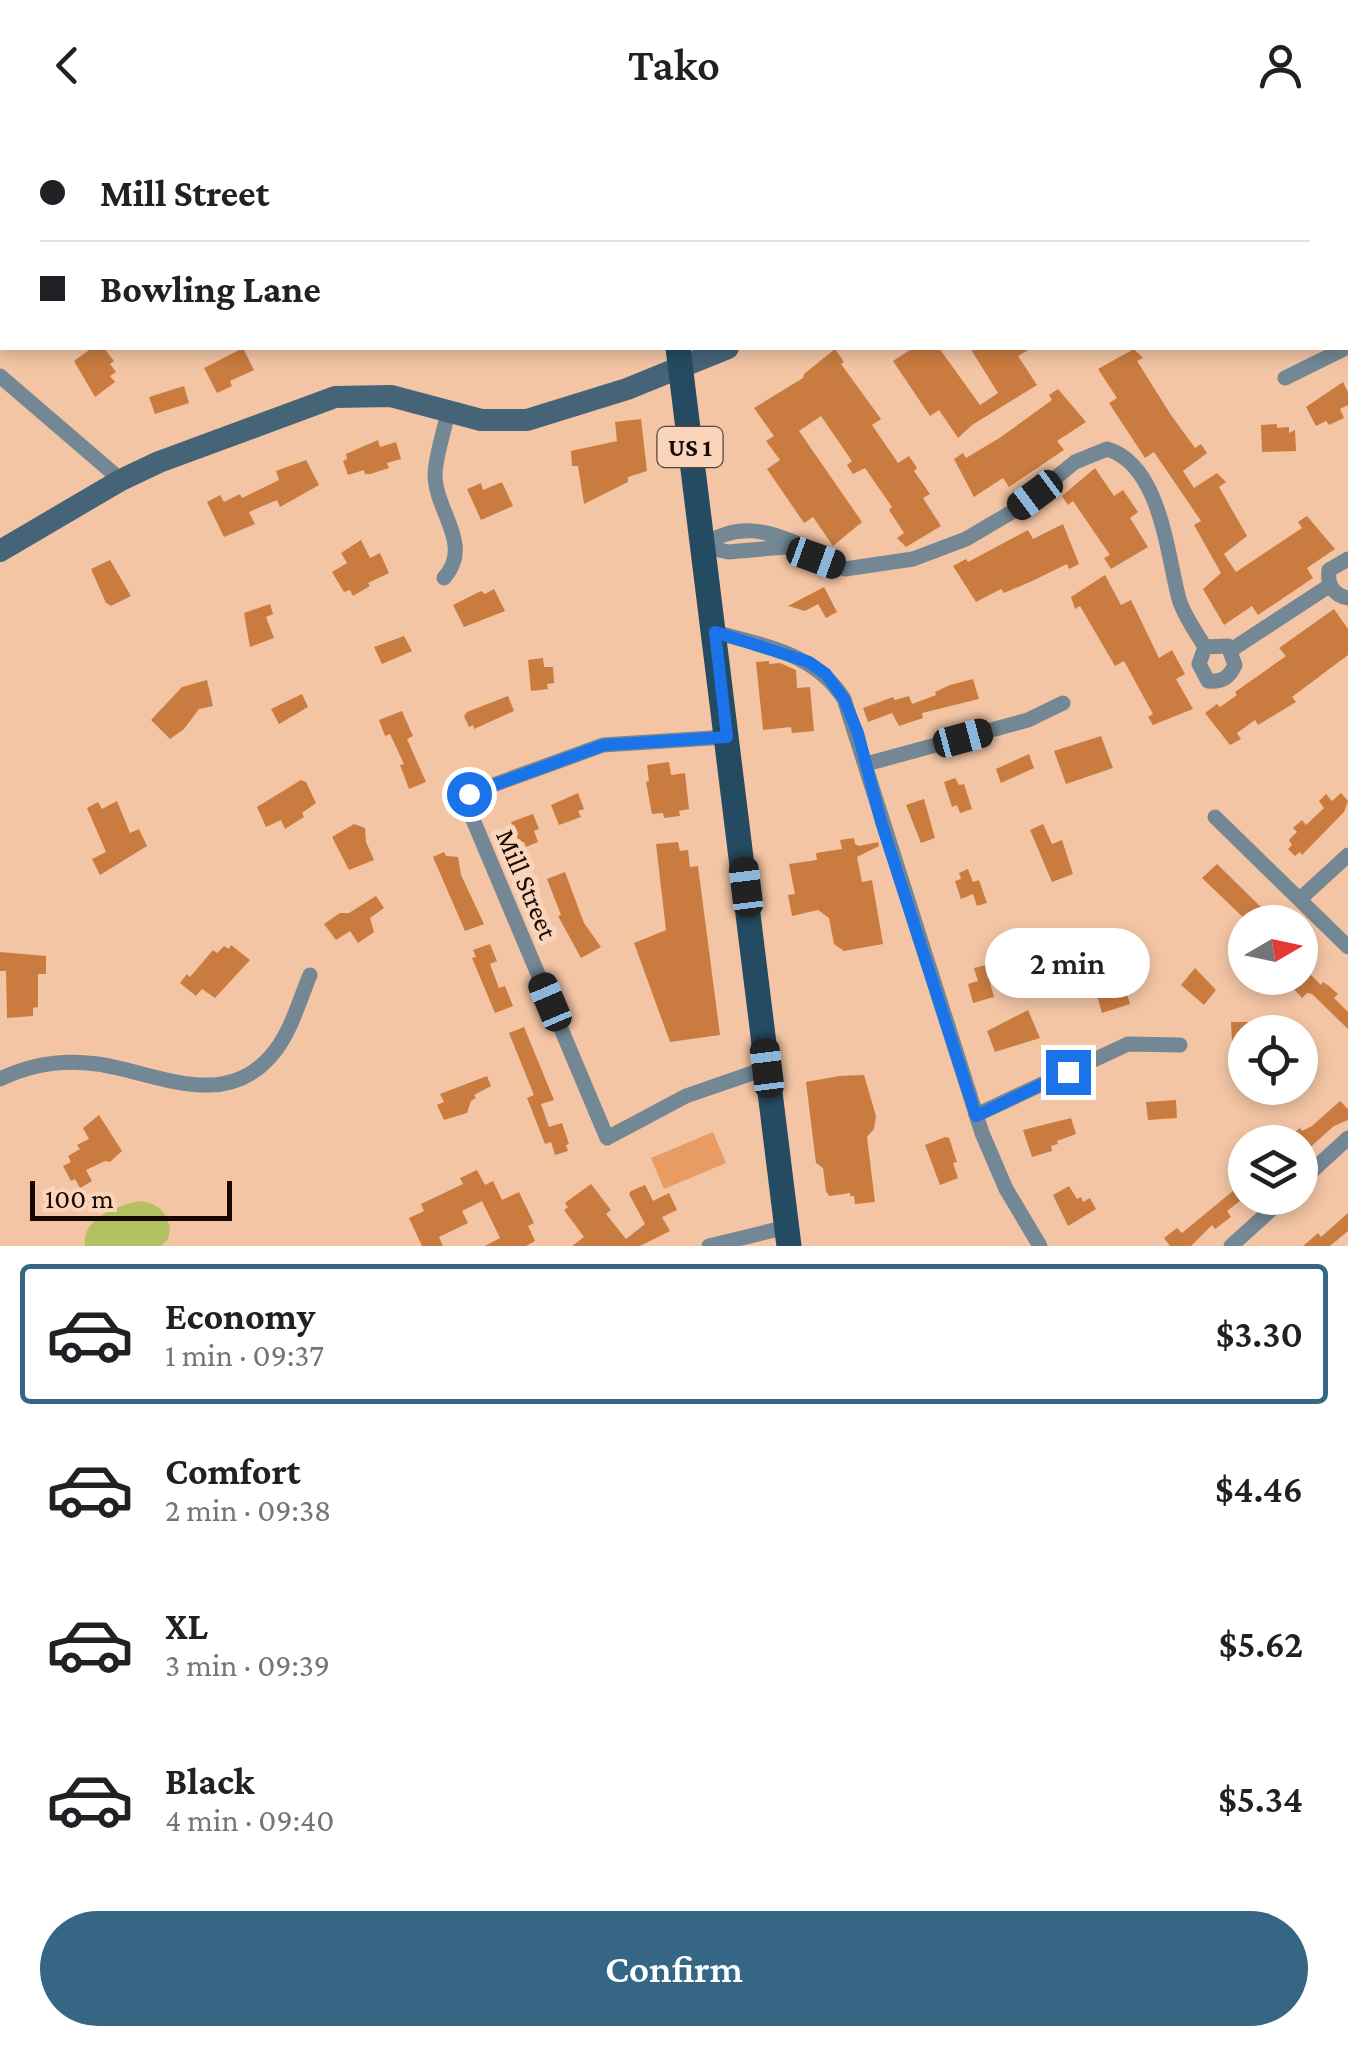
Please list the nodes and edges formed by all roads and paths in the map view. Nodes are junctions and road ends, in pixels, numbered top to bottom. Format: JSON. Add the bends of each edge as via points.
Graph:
{"nodes":[{"id":1,"x":717,"y":350,"type":"edge"},
{"id":2,"x":1341,"y":350,"type":"edge"},
{"id":3,"x":679,"y":357,"type":"edge"},
{"id":4,"x":0,"y":376,"type":"edge"},
{"id":5,"x":1285,"y":378,"type":"dead end"},
{"id":6,"x":448,"y":412,"type":"junction"},
{"id":7,"x":121,"y":480,"type":"junction"},
{"id":8,"x":704,"y":546,"type":"junction"},
{"id":9,"x":0,"y":551,"type":"edge"},
{"id":10,"x":1348,"y":559,"type":"edge"},
{"id":11,"x":444,"y":578,"type":"dead end"},
{"id":12,"x":1329,"y":586,"type":"junction"},
{"id":13,"x":1348,"y":598,"type":"edge"},
{"id":14,"x":715,"y":632,"type":"junction"},
{"id":15,"x":1205,"y":647,"type":"junction"},
{"id":16,"x":1231,"y":650,"type":"junction"},
{"id":17,"x":1064,"y":703,"type":"dead end"},
{"id":18,"x":727,"y":737,"type":"junction"},
{"id":19,"x":866,"y":764,"type":"junction"},
{"id":20,"x":1215,"y":817,"type":"dead end"},
{"id":21,"x":1348,"y":855,"type":"edge"},
{"id":22,"x":1300,"y":899,"type":"junction"},
{"id":23,"x":1348,"y":947,"type":"edge"},
{"id":24,"x":310,"y":975,"type":"dead end"},
{"id":25,"x":1180,"y":1045,"type":"dead end"},
{"id":26,"x":767,"y":1068,"type":"junction"},
{"id":27,"x":0,"y":1078,"type":"edge"},
{"id":28,"x":976,"y":1116,"type":"junction"},
{"id":29,"x":1348,"y":1138,"type":"edge"},
{"id":30,"x":1318,"y":1166,"type":"edge"},
{"id":31,"x":1265,"y":1215,"type":"edge"},
{"id":32,"x":788,"y":1241,"type":"edge"},
{"id":33,"x":709,"y":1246,"type":"edge"},
{"id":34,"x":1040,"y":1246,"type":"edge"},
{"id":35,"x":1231,"y":1246,"type":"edge"}],
"edges":[{"from":1,"to":3,"type":"street"},
{"from":2,"to":5,"type":"street"},
{"from":3,"to":6,"type":"street","via":[[627,389],[537,418],[496,422]]},
{"from":3,"to":8,"type":"main road","number":"US 1"},
{"from":4,"to":7,"type":"street"},
{"from":6,"to":7,"type":"street","via":[[390,396],[335,397]]},
{"from":6,"to":11,"type":"street","via":[[435,472],[456,547],[455,565]]},
{"from":7,"to":9,"type":"street"},
{"from":8,"to":14,"type":"main road","number":"US 1"},
{"from":8,"to":15,"type":"street","via":[[722,535],[766,530],[861,567],[912,559],[966,539],[1075,462],[1108,449],[1150,491],[1183,610]]},
{"from":10,"to":12,"type":"street","via":[[1329,570]]},
{"from":12,"to":13,"type":"street"},
{"from":12,"to":16,"type":"street"},
{"from":14,"to":18,"type":"main road","number":"US 1"},
{"from":14,"to":19,"type":"street","via":[[790,654],[826,674],[849,709]]},
{"from":15,"to":16,"type":"street"},
{"from":15,"to":16,"type":"street","via":[[1199,664],[1208,681],[1230,675],[1236,665]]},
{"from":17,"to":19,"type":"street","via":[[1028,720]]},
{"from":18,"to":26,"type":"main road","number":"US 1"},
{"from":18,"to":26,"type":"street","name":"Mill Street","via":[[604,745],[463,796],[607,1138],[686,1096]]},
{"from":19,"to":28,"type":"street"},
{"from":20,"to":22,"type":"street"},
{"from":21,"to":22,"type":"street"},
{"from":22,"to":23,"type":"street"},
{"from":24,"to":27,"type":"street","via":[[268,1060],[228,1084],[206,1087],[70,1061]]},
{"from":25,"to":28,"type":"street","via":[[1128,1044]]},
{"from":26,"to":32,"type":"main road","number":"US 1"},
{"from":28,"to":34,"type":"street"},
{"from":29,"to":30,"type":"street"},
{"from":31,"to":35,"type":"street"},
{"from":32,"to":33,"type":"street"}]}
